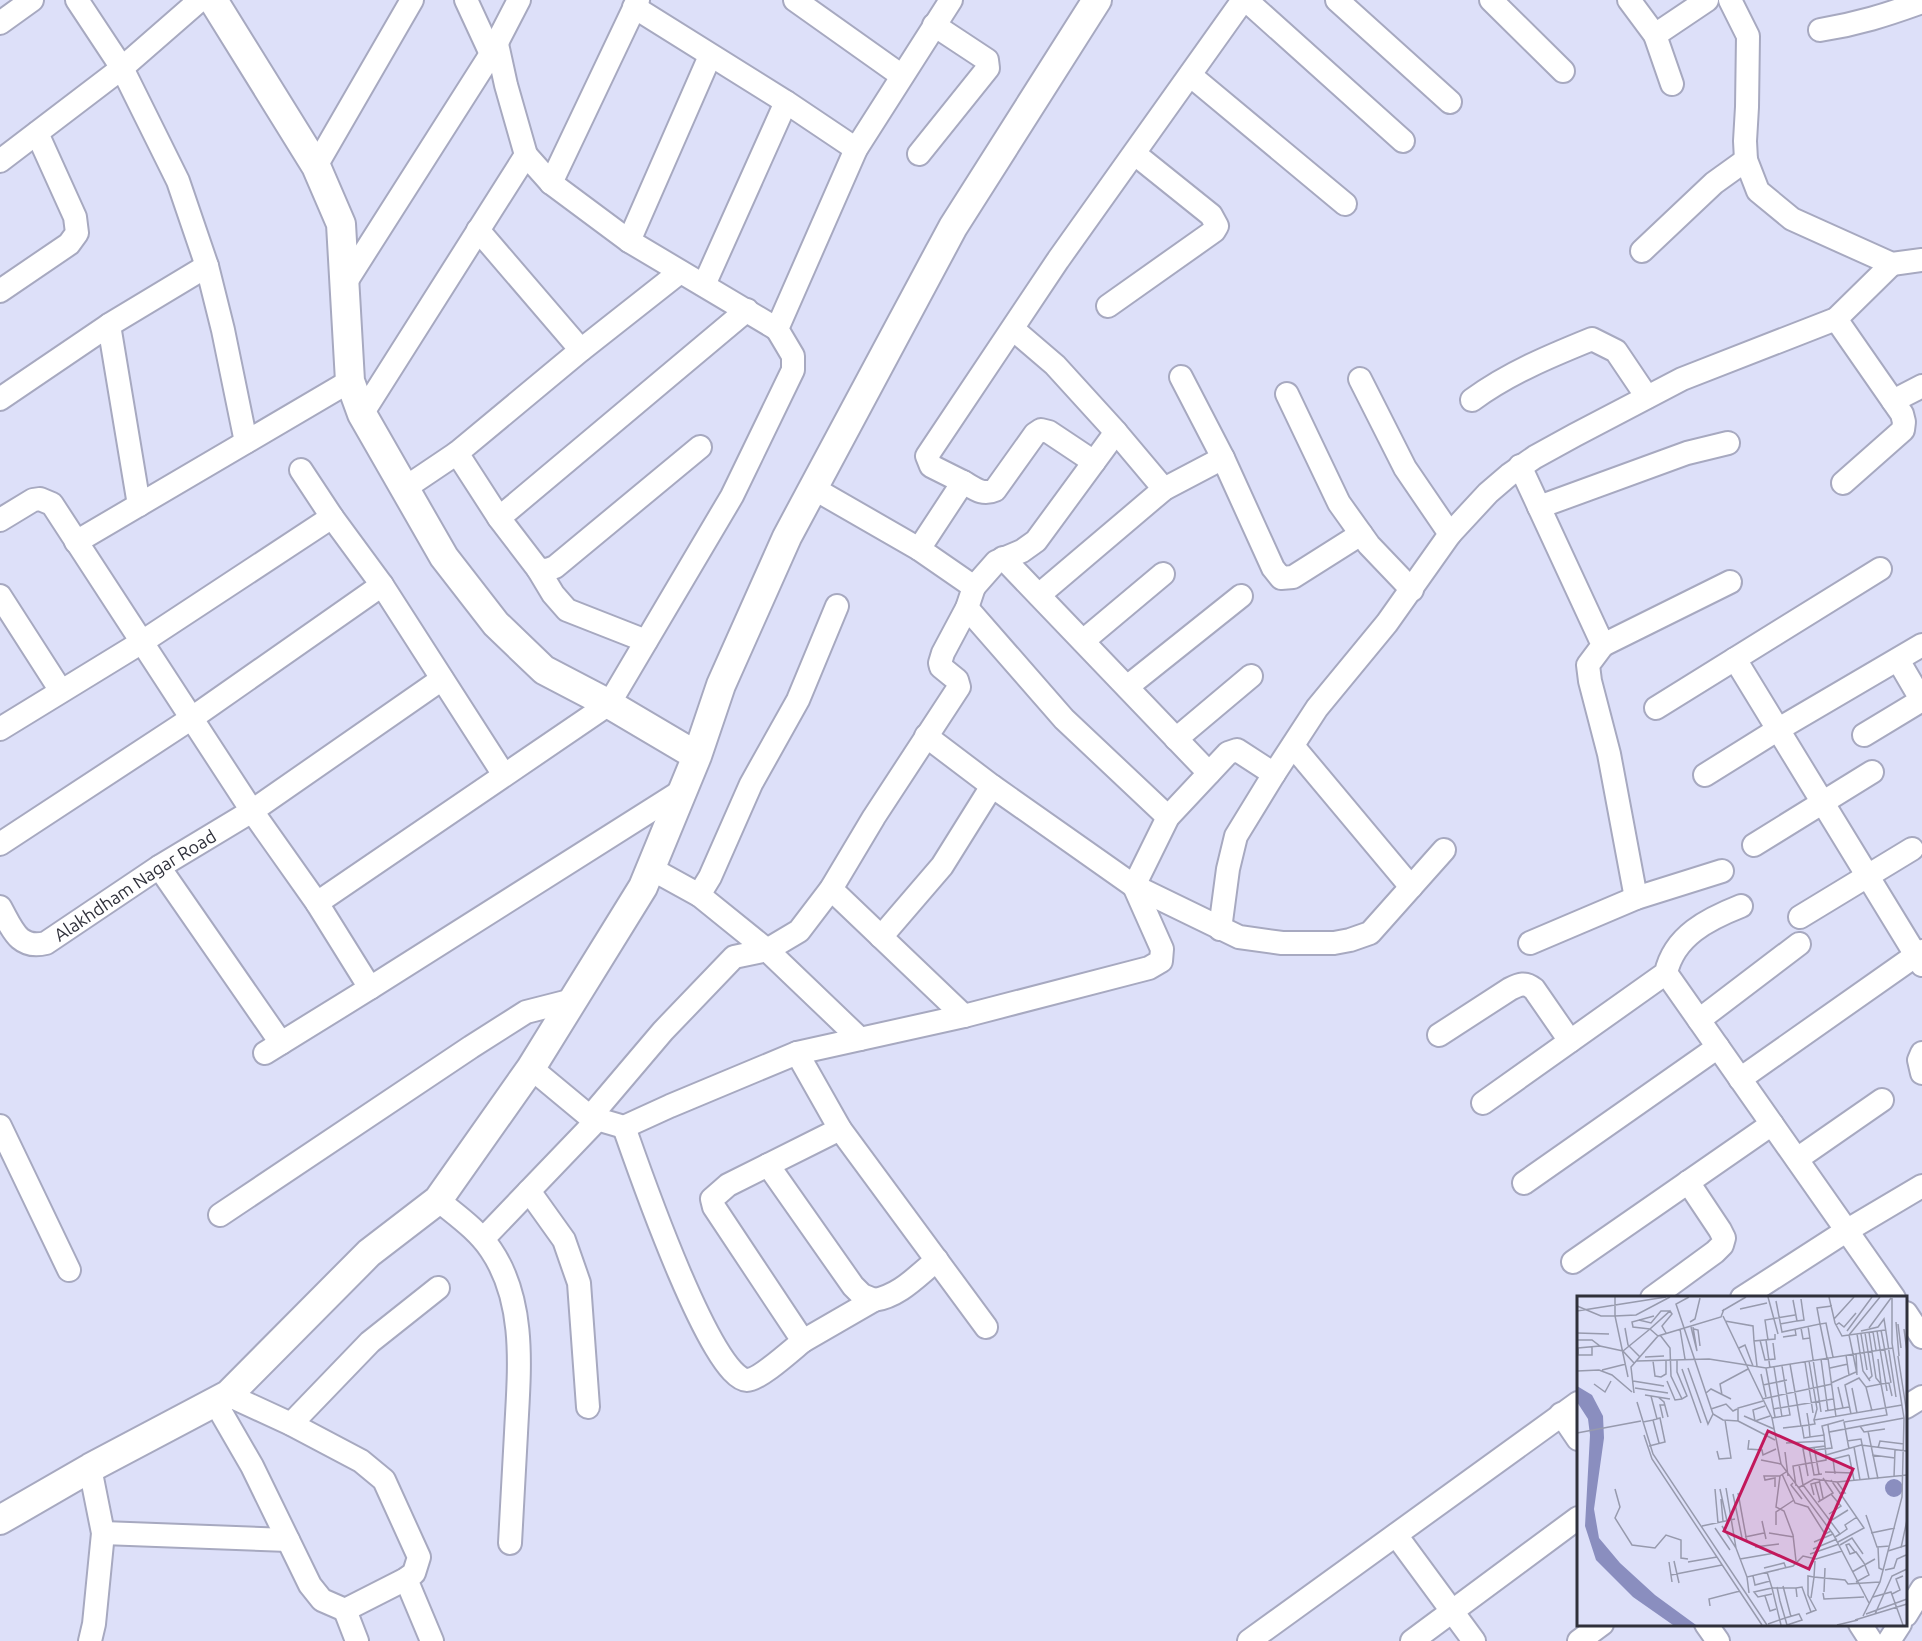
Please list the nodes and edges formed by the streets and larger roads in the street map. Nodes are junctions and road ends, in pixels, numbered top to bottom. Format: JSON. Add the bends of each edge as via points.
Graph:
{"nodes":[{"id":1,"x":33,"y":0,"type":"edge"},
{"id":2,"x":77,"y":0,"type":"edge"},
{"id":3,"x":200,"y":0,"type":"edge"},
{"id":4,"x":213,"y":0,"type":"edge"},
{"id":5,"x":412,"y":0,"type":"edge"},
{"id":6,"x":466,"y":0,"type":"edge"},
{"id":7,"x":519,"y":0,"type":"edge"},
{"id":8,"x":795,"y":0,"type":"edge"},
{"id":9,"x":951,"y":0,"type":"edge"},
{"id":10,"x":1097,"y":0,"type":"edge"},
{"id":11,"x":1245,"y":0,"type":"edge"},
{"id":12,"x":1337,"y":0,"type":"edge"},
{"id":13,"x":1491,"y":0,"type":"edge"},
{"id":14,"x":1629,"y":0,"type":"edge"},
{"id":15,"x":1707,"y":0,"type":"edge"},
{"id":16,"x":1730,"y":0,"type":"edge"},
{"id":17,"x":1922,"y":2,"type":"edge"},
{"id":18,"x":636,"y":3,"type":"edge"},
{"id":19,"x":0,"y":23,"type":"edge"},
{"id":20,"x":934,"y":25,"type":"junction"},
{"id":21,"x":1820,"y":30,"type":"dead end"},
{"id":22,"x":1655,"y":35,"type":"junction"},
{"id":23,"x":494,"y":49,"type":"junction"},
{"id":24,"x":710,"y":56,"type":"junction"},
{"id":25,"x":122,"y":68,"type":"junction"},
{"id":26,"x":1563,"y":71,"type":"dead end"},
{"id":27,"x":1190,"y":75,"type":"junction"},
{"id":28,"x":902,"y":76,"type":"junction"},
{"id":29,"x":1672,"y":84,"type":"dead end"},
{"id":30,"x":786,"y":102,"type":"junction"},
{"id":31,"x":1450,"y":102,"type":"dead end"},
{"id":32,"x":36,"y":133,"type":"junction"},
{"id":33,"x":1403,"y":141,"type":"dead end"},
{"id":34,"x":856,"y":149,"type":"junction"},
{"id":35,"x":1745,"y":150,"type":"junction"},
{"id":36,"x":919,"y":154,"type":"dead end"},
{"id":37,"x":1135,"y":154,"type":"junction"},
{"id":38,"x":526,"y":155,"type":"junction"},
{"id":39,"x":0,"y":161,"type":"edge"},
{"id":40,"x":316,"y":166,"type":"junction"},
{"id":41,"x":551,"y":183,"type":"junction"},
{"id":42,"x":1345,"y":204,"type":"dead end"},
{"id":43,"x":478,"y":230,"type":"junction"},
{"id":44,"x":629,"y":240,"type":"junction"},
{"id":45,"x":1642,"y":252,"type":"dead end"},
{"id":46,"x":1922,"y":260,"type":"edge"},
{"id":47,"x":1892,"y":264,"type":"junction"},
{"id":48,"x":207,"y":266,"type":"junction"},
{"id":49,"x":680,"y":272,"type":"junction"},
{"id":50,"x":344,"y":285,"type":"junction"},
{"id":51,"x":704,"y":285,"type":"junction"},
{"id":52,"x":0,"y":291,"type":"edge"},
{"id":53,"x":1108,"y":306,"type":"dead end"},
{"id":54,"x":747,"y":310,"type":"junction"},
{"id":55,"x":1836,"y":319,"type":"junction"},
{"id":56,"x":109,"y":325,"type":"junction"},
{"id":57,"x":777,"y":329,"type":"junction"},
{"id":58,"x":1013,"y":329,"type":"junction"},
{"id":59,"x":581,"y":350,"type":"junction"},
{"id":60,"x":1181,"y":377,"type":"dead end"},
{"id":61,"x":1360,"y":380,"type":"dead end"},
{"id":62,"x":350,"y":381,"type":"junction"},
{"id":63,"x":1922,"y":386,"type":"edge"},
{"id":64,"x":1287,"y":394,"type":"dead end"},
{"id":65,"x":1647,"y":397,"type":"junction"},
{"id":66,"x":0,"y":399,"type":"edge"},
{"id":67,"x":1472,"y":400,"type":"dead end"},
{"id":68,"x":1893,"y":401,"type":"junction"},
{"id":69,"x":362,"y":414,"type":"junction"},
{"id":70,"x":1116,"y":432,"type":"junction"},
{"id":71,"x":246,"y":442,"type":"junction"},
{"id":72,"x":1728,"y":443,"type":"dead end"},
{"id":73,"x":700,"y":447,"type":"dead end"},
{"id":74,"x":457,"y":453,"type":"junction"},
{"id":75,"x":1223,"y":458,"type":"junction"},
{"id":76,"x":1094,"y":462,"type":"junction"},
{"id":77,"x":301,"y":470,"type":"dead end"},
{"id":78,"x":1515,"y":470,"type":"junction"},
{"id":79,"x":963,"y":482,"type":"junction"},
{"id":80,"x":1843,"y":483,"type":"dead end"},
{"id":81,"x":405,"y":488,"type":"junction"},
{"id":82,"x":813,"y":488,"type":"junction"},
{"id":83,"x":1164,"y":489,"type":"junction"},
{"id":84,"x":139,"y":505,"type":"junction"},
{"id":85,"x":1539,"y":507,"type":"junction"},
{"id":86,"x":332,"y":517,"type":"junction"},
{"id":87,"x":499,"y":518,"type":"junction"},
{"id":88,"x":0,"y":520,"type":"edge"},
{"id":89,"x":1361,"y":534,"type":"junction"},
{"id":90,"x":1450,"y":534,"type":"junction"},
{"id":91,"x":76,"y":542,"type":"junction"},
{"id":92,"x":919,"y":549,"type":"junction"},
{"id":93,"x":1003,"y":558,"type":"junction"},
{"id":94,"x":538,"y":569,"type":"junction"},
{"id":95,"x":1880,"y":569,"type":"dead end"},
{"id":96,"x":1163,"y":574,"type":"dead end"},
{"id":97,"x":1730,"y":582,"type":"dead end"},
{"id":98,"x":382,"y":585,"type":"junction"},
{"id":99,"x":1412,"y":590,"type":"junction"},
{"id":100,"x":1039,"y":595,"type":"junction"},
{"id":101,"x":0,"y":596,"type":"edge"},
{"id":102,"x":1241,"y":596,"type":"dead end"},
{"id":103,"x":970,"y":598,"type":"junction"},
{"id":104,"x":837,"y":606,"type":"dead end"},
{"id":105,"x":646,"y":641,"type":"junction"},
{"id":106,"x":1083,"y":641,"type":"junction"},
{"id":107,"x":142,"y":642,"type":"junction"},
{"id":108,"x":1603,"y":645,"type":"junction"},
{"id":109,"x":1922,"y":645,"type":"edge"},
{"id":110,"x":1735,"y":659,"type":"junction"},
{"id":111,"x":1898,"y":660,"type":"junction"},
{"id":112,"x":1251,"y":676,"type":"dead end"},
{"id":113,"x":442,"y":679,"type":"junction"},
{"id":114,"x":1127,"y":687,"type":"junction"},
{"id":115,"x":61,"y":691,"type":"junction"},
{"id":116,"x":1922,"y":700,"type":"edge"},
{"id":117,"x":609,"y":704,"type":"junction"},
{"id":118,"x":1656,"y":708,"type":"dead end"},
{"id":119,"x":192,"y":718,"type":"junction"},
{"id":120,"x":0,"y":729,"type":"edge"},
{"id":121,"x":1777,"y":730,"type":"junction"},
{"id":122,"x":1864,"y":735,"type":"dead end"},
{"id":123,"x":926,"y":736,"type":"junction"},
{"id":124,"x":1176,"y":739,"type":"junction"},
{"id":125,"x":1293,"y":746,"type":"junction"},
{"id":126,"x":697,"y":756,"type":"junction"},
{"id":127,"x":1872,"y":772,"type":"dead end"},
{"id":128,"x":1209,"y":773,"type":"junction"},
{"id":129,"x":1274,"y":774,"type":"junction"},
{"id":130,"x":504,"y":775,"type":"junction"},
{"id":131,"x":1705,"y":775,"type":"dead end"},
{"id":132,"x":992,"y":786,"type":"junction"},
{"id":133,"x":683,"y":790,"type":"junction"},
{"id":134,"x":1822,"y":802,"type":"junction"},
{"id":135,"x":252,"y":812,"type":"junction"},
{"id":136,"x":1168,"y":817,"type":"junction"},
{"id":137,"x":0,"y":844,"type":"edge"},
{"id":138,"x":1754,"y":845,"type":"dead end"},
{"id":139,"x":1912,"y":849,"type":"dead end"},
{"id":140,"x":1444,"y":850,"type":"dead end"},
{"id":141,"x":159,"y":867,"type":"junction"},
{"id":142,"x":650,"y":868,"type":"junction"},
{"id":143,"x":1722,"y":871,"type":"dead end"},
{"id":144,"x":1867,"y":876,"type":"junction"},
{"id":145,"x":1134,"y":886,"type":"junction"},
{"id":146,"x":1411,"y":887,"type":"junction"},
{"id":147,"x":831,"y":889,"type":"junction"},
{"id":148,"x":699,"y":895,"type":"junction"},
{"id":149,"x":1636,"y":898,"type":"junction"},
{"id":150,"x":318,"y":903,"type":"junction"},
{"id":151,"x":1741,"y":906,"type":"dead end"},
{"id":152,"x":0,"y":907,"type":"edge"},
{"id":153,"x":1800,"y":917,"type":"dead end"},
{"id":154,"x":1220,"y":929,"type":"junction"},
{"id":155,"x":881,"y":937,"type":"junction"},
{"id":156,"x":1530,"y":943,"type":"dead end"},
{"id":157,"x":1799,"y":944,"type":"dead end"},
{"id":158,"x":767,"y":950,"type":"junction"},
{"id":159,"x":1920,"y":957,"type":"edge"},
{"id":160,"x":1666,"y":973,"type":"junction"},
{"id":161,"x":370,"y":988,"type":"junction"},
{"id":162,"x":573,"y":1000,"type":"junction"},
{"id":163,"x":963,"y":1016,"type":"junction"},
{"id":164,"x":1699,"y":1020,"type":"junction"},
{"id":165,"x":1438,"y":1035,"type":"dead end"},
{"id":166,"x":860,"y":1039,"type":"junction"},
{"id":167,"x":1570,"y":1041,"type":"junction"},
{"id":168,"x":1718,"y":1047,"type":"junction"},
{"id":169,"x":797,"y":1053,"type":"junction"},
{"id":170,"x":1922,"y":1053,"type":"edge"},
{"id":171,"x":531,"y":1068,"type":"junction"},
{"id":172,"x":1922,"y":1072,"type":"edge"},
{"id":173,"x":1740,"y":1079,"type":"junction"},
{"id":174,"x":1882,"y":1100,"type":"dead end"},
{"id":175,"x":1484,"y":1103,"type":"dead end"},
{"id":176,"x":594,"y":1118,"type":"junction"},
{"id":177,"x":1772,"y":1124,"type":"junction"},
{"id":178,"x":0,"y":1126,"type":"edge"},
{"id":179,"x":624,"y":1128,"type":"junction"},
{"id":180,"x":840,"y":1128,"type":"junction"},
{"id":181,"x":1797,"y":1159,"type":"junction"},
{"id":182,"x":768,"y":1165,"type":"junction"},
{"id":183,"x":1688,"y":1182,"type":"junction"},
{"id":184,"x":1524,"y":1183,"type":"dead end"},
{"id":185,"x":1922,"y":1186,"type":"edge"},
{"id":186,"x":529,"y":1191,"type":"junction"},
{"id":187,"x":438,"y":1200,"type":"junction"},
{"id":188,"x":220,"y":1215,"type":"dead end"},
{"id":189,"x":1846,"y":1231,"type":"junction"},
{"id":190,"x":483,"y":1239,"type":"junction"},
{"id":191,"x":937,"y":1260,"type":"junction"},
{"id":192,"x":1573,"y":1262,"type":"dead end"},
{"id":193,"x":69,"y":1270,"type":"dead end"},
{"id":194,"x":438,"y":1288,"type":"dead end"},
{"id":195,"x":1655,"y":1296,"type":"edge"},
{"id":196,"x":1745,"y":1296,"type":"edge"},
{"id":197,"x":1893,"y":1296,"type":"edge"},
{"id":198,"x":874,"y":1300,"type":"junction"},
{"id":199,"x":1922,"y":1302,"type":"edge"},
{"id":200,"x":1907,"y":1303,"type":"edge"},
{"id":201,"x":1907,"y":1316,"type":"edge"},
{"id":202,"x":986,"y":1327,"type":"dead end"},
{"id":203,"x":1922,"y":1337,"type":"edge"},
{"id":204,"x":803,"y":1341,"type":"junction"},
{"id":205,"x":1922,"y":1397,"type":"edge"},
{"id":206,"x":222,"y":1398,"type":"junction"},
{"id":207,"x":1907,"y":1406,"type":"edge"},
{"id":208,"x":588,"y":1407,"type":"dead end"},
{"id":209,"x":1569,"y":1409,"type":"edge"},
{"id":210,"x":291,"y":1424,"type":"junction"},
{"id":211,"x":1577,"y":1436,"type":"edge"},
{"id":212,"x":90,"y":1468,"type":"junction"},
{"id":213,"x":1577,"y":1519,"type":"edge"},
{"id":214,"x":0,"y":1521,"type":"edge"},
{"id":215,"x":104,"y":1533,"type":"junction"},
{"id":216,"x":1396,"y":1534,"type":"junction"},
{"id":217,"x":288,"y":1540,"type":"junction"},
{"id":218,"x":510,"y":1543,"type":"dead end"},
{"id":219,"x":406,"y":1579,"type":"junction"},
{"id":220,"x":1922,"y":1589,"type":"edge"},
{"id":221,"x":345,"y":1610,"type":"junction"},
{"id":222,"x":1453,"y":1612,"type":"junction"},
{"id":223,"x":1907,"y":1612,"type":"edge"},
{"id":224,"x":1599,"y":1626,"type":"edge"},
{"id":225,"x":1708,"y":1626,"type":"edge"},
{"id":226,"x":1861,"y":1626,"type":"edge"},
{"id":227,"x":1899,"y":1626,"type":"edge"},
{"id":228,"x":90,"y":1641,"type":"edge"},
{"id":229,"x":357,"y":1641,"type":"edge"},
{"id":230,"x":432,"y":1641,"type":"edge"},
{"id":231,"x":1249,"y":1641,"type":"edge"},
{"id":232,"x":1412,"y":1641,"type":"edge"},
{"id":233,"x":1474,"y":1641,"type":"edge"},
{"id":234,"x":1580,"y":1641,"type":"edge"},
{"id":235,"x":1718,"y":1641,"type":"edge"},
{"id":236,"x":1871,"y":1641,"type":"edge"},
{"id":237,"x":1889,"y":1641,"type":"edge"}],
"edges":[{"from":1,"to":19,"type":"street"},
{"from":2,"to":25,"type":"street"},
{"from":3,"to":25,"type":"street"},
{"from":4,"to":40,"type":"street"},
{"from":5,"to":40,"type":"street"},
{"from":6,"to":23,"type":"street"},
{"from":7,"to":23,"type":"street"},
{"from":8,"to":28,"type":"street"},
{"from":9,"to":20,"type":"street"},
{"from":10,"to":82,"type":"street","via":[[953,227]]},
{"from":11,"to":27,"type":"street"},
{"from":11,"to":33,"type":"street"},
{"from":12,"to":31,"type":"street"},
{"from":13,"to":26,"type":"street"},
{"from":14,"to":22,"type":"street"},
{"from":15,"to":22,"type":"street"},
{"from":16,"to":35,"type":"street","via":[[1748,36]]},
{"from":17,"to":21,"type":"street","via":[[1871,20]]},
{"from":18,"to":24,"type":"street"},
{"from":18,"to":41,"type":"street"},
{"from":20,"to":28,"type":"street"},
{"from":20,"to":36,"type":"street","via":[[987,60],[988,68]]},
{"from":22,"to":29,"type":"street"},
{"from":23,"to":38,"type":"street"},
{"from":23,"to":50,"type":"street"},
{"from":24,"to":30,"type":"street"},
{"from":24,"to":44,"type":"street"},
{"from":25,"to":32,"type":"street"},
{"from":25,"to":48,"type":"street","via":[[178,181]]},
{"from":27,"to":37,"type":"street"},
{"from":27,"to":42,"type":"street"},
{"from":28,"to":34,"type":"street"},
{"from":30,"to":34,"type":"street"},
{"from":30,"to":51,"type":"street"},
{"from":32,"to":39,"type":"street"},
{"from":32,"to":52,"type":"street","via":[[75,218],[77,233],[69,244]]},
{"from":34,"to":57,"type":"street"},
{"from":35,"to":45,"type":"street"},
{"from":35,"to":47,"type":"street","via":[[1758,191],[1792,219]]},
{"from":37,"to":53,"type":"street","via":[[1211,215],[1217,226]]},
{"from":37,"to":58,"type":"street"},
{"from":38,"to":41,"type":"street"},
{"from":38,"to":43,"type":"street"},
{"from":40,"to":50,"type":"street","via":[[341,224]]},
{"from":41,"to":44,"type":"street"},
{"from":43,"to":59,"type":"street"},
{"from":43,"to":69,"type":"street"},
{"from":44,"to":49,"type":"street"},
{"from":46,"to":47,"type":"street"},
{"from":47,"to":55,"type":"street"},
{"from":48,"to":56,"type":"street"},
{"from":48,"to":71,"type":"street"},
{"from":49,"to":51,"type":"street"},
{"from":49,"to":59,"type":"street"},
{"from":50,"to":62,"type":"street"},
{"from":51,"to":54,"type":"street"},
{"from":54,"to":57,"type":"street"},
{"from":54,"to":87,"type":"street"},
{"from":55,"to":65,"type":"street","via":[[1682,379]]},
{"from":55,"to":68,"type":"street"},
{"from":56,"to":66,"type":"street"},
{"from":56,"to":84,"type":"street"},
{"from":57,"to":105,"type":"street","via":[[794,356],[794,370],[732,496]]},
{"from":58,"to":70,"type":"street","via":[[1055,365]]},
{"from":58,"to":79,"type":"street","via":[[927,456],[932,466]]},
{"from":59,"to":74,"type":"street"},
{"from":60,"to":75,"type":"street"},
{"from":61,"to":90,"type":"street","via":[[1405,468]]},
{"from":62,"to":69,"type":"street"},
{"from":62,"to":71,"type":"street"},
{"from":63,"to":68,"type":"street"},
{"from":64,"to":89,"type":"street","via":[[1339,503]]},
{"from":65,"to":67,"type":"street","via":[[1616,351],[1592,339],[1534,363]]},
{"from":65,"to":78,"type":"street"},
{"from":68,"to":80,"type":"street","via":[[1902,414],[1903,430]]},
{"from":69,"to":81,"type":"street"},
{"from":70,"to":76,"type":"street"},
{"from":70,"to":83,"type":"street"},
{"from":71,"to":84,"type":"street"},
{"from":72,"to":85,"type":"street","via":[[1687,453]]},
{"from":73,"to":94,"type":"street","via":[[555,567]]},
{"from":74,"to":81,"type":"street"},
{"from":74,"to":87,"type":"street"},
{"from":75,"to":83,"type":"street"},
{"from":75,"to":89,"type":"street","via":[[1281,578],[1293,577]]},
{"from":76,"to":79,"type":"street","via":[[1041,430],[995,490],[982,493]]},
{"from":76,"to":93,"type":"street","via":[[1036,541]]},
{"from":77,"to":86,"type":"street"},
{"from":78,"to":85,"type":"street"},
{"from":78,"to":90,"type":"street"},
{"from":79,"to":92,"type":"street"},
{"from":81,"to":117,"type":"street","via":[[444,557],[496,624],[544,670]]},
{"from":82,"to":92,"type":"street"},
{"from":82,"to":126,"type":"street","via":[[721,685]]},
{"from":83,"to":100,"type":"street"},
{"from":84,"to":91,"type":"street"},
{"from":85,"to":108,"type":"street"},
{"from":86,"to":98,"type":"street"},
{"from":86,"to":107,"type":"street"},
{"from":87,"to":94,"type":"street"},
{"from":88,"to":91,"type":"street","via":[[40,499],[52,504]]},
{"from":89,"to":99,"type":"street"},
{"from":90,"to":99,"type":"street"},
{"from":91,"to":107,"type":"street"},
{"from":92,"to":103,"type":"street"},
{"from":93,"to":100,"type":"street"},
{"from":93,"to":103,"type":"street"},
{"from":94,"to":105,"type":"street","via":[[567,610]]},
{"from":95,"to":110,"type":"street"},
{"from":96,"to":106,"type":"street"},
{"from":97,"to":108,"type":"street"},
{"from":98,"to":113,"type":"street"},
{"from":98,"to":119,"type":"street"},
{"from":99,"to":125,"type":"street","via":[[1317,708]]},
{"from":100,"to":106,"type":"street"},
{"from":101,"to":115,"type":"street"},
{"from":102,"to":114,"type":"street"},
{"from":103,"to":123,"type":"street","via":[[940,663],[957,680],[958,687]]},
{"from":103,"to":136,"type":"street","via":[[1064,719]]},
{"from":104,"to":148,"type":"street","via":[[798,700],[751,784]]},
{"from":105,"to":117,"type":"street"},
{"from":106,"to":114,"type":"street"},
{"from":107,"to":115,"type":"street"},
{"from":107,"to":119,"type":"street"},
{"from":108,"to":149,"type":"street","via":[[1588,665],[1590,681],[1609,754]]},
{"from":109,"to":111,"type":"street"},
{"from":110,"to":118,"type":"street"},
{"from":110,"to":121,"type":"street"},
{"from":111,"to":116,"type":"street"},
{"from":111,"to":121,"type":"street"},
{"from":112,"to":124,"type":"street"},
{"from":113,"to":130,"type":"street"},
{"from":113,"to":135,"type":"street","name":"Alakhdham Nagar Road"},
{"from":114,"to":124,"type":"street"},
{"from":115,"to":120,"type":"street"},
{"from":116,"to":122,"type":"street"},
{"from":117,"to":126,"type":"street"},
{"from":117,"to":130,"type":"street"},
{"from":119,"to":135,"type":"street"},
{"from":119,"to":137,"type":"street"},
{"from":121,"to":131,"type":"street"},
{"from":121,"to":134,"type":"street"},
{"from":123,"to":132,"type":"street"},
{"from":123,"to":147,"type":"street"},
{"from":124,"to":128,"type":"street"},
{"from":125,"to":129,"type":"street"},
{"from":125,"to":146,"type":"street"},
{"from":126,"to":133,"type":"street"},
{"from":127,"to":134,"type":"street"},
{"from":128,"to":129,"type":"street","via":[[1228,753],[1237,750]]},
{"from":128,"to":136,"type":"street"},
{"from":129,"to":154,"type":"street","via":[[1236,836]]},
{"from":130,"to":150,"type":"street"},
{"from":132,"to":145,"type":"street"},
{"from":132,"to":155,"type":"street","via":[[942,866]]},
{"from":133,"to":142,"type":"street"},
{"from":133,"to":161,"type":"street"},
{"from":134,"to":138,"type":"street"},
{"from":134,"to":144,"type":"street"},
{"from":135,"to":141,"type":"street","name":"Alakhdham Nagar Road"},
{"from":135,"to":150,"type":"street"},
{"from":136,"to":145,"type":"street"},
{"from":139,"to":144,"type":"street"},
{"from":140,"to":146,"type":"street"},
{"from":141,"to":152,"type":"street","name":"Alakhdham Nagar Road","via":[[46,944],[28,945],[15,934]]},
{"from":141,"to":161,"type":"street","via":[[273,1048]]},
{"from":142,"to":148,"type":"street"},
{"from":142,"to":162,"type":"street","via":[[643,887]]},
{"from":143,"to":149,"type":"street"},
{"from":144,"to":153,"type":"street"},
{"from":144,"to":159,"type":"street"},
{"from":145,"to":154,"type":"street"},
{"from":145,"to":163,"type":"street","via":[[1162,949],[1161,961],[1149,968]]},
{"from":146,"to":154,"type":"street","via":[[1370,933],[1350,940],[1282,943],[1239,937]]},
{"from":147,"to":155,"type":"street"},
{"from":147,"to":158,"type":"street","via":[[799,931]]},
{"from":148,"to":158,"type":"street"},
{"from":149,"to":156,"type":"street"},
{"from":150,"to":161,"type":"street"},
{"from":151,"to":160,"type":"street","via":[[1713,917],[1687,937],[1669,960]]},
{"from":155,"to":163,"type":"street"},
{"from":157,"to":164,"type":"street"},
{"from":158,"to":166,"type":"street"},
{"from":158,"to":176,"type":"street","via":[[734,957],[663,1031]]},
{"from":159,"to":173,"type":"street"},
{"from":160,"to":164,"type":"street"},
{"from":160,"to":167,"type":"street"},
{"from":162,"to":171,"type":"street"},
{"from":162,"to":188,"type":"street","via":[[526,1012]]},
{"from":163,"to":166,"type":"street"},
{"from":164,"to":168,"type":"street"},
{"from":165,"to":167,"type":"street","via":[[1510,989],[1528,984]]},
{"from":166,"to":169,"type":"street"},
{"from":167,"to":175,"type":"street"},
{"from":168,"to":173,"type":"street"},
{"from":168,"to":184,"type":"street"},
{"from":169,"to":179,"type":"street"},
{"from":169,"to":180,"type":"street"},
{"from":170,"to":172,"type":"street"},
{"from":171,"to":176,"type":"street"},
{"from":171,"to":187,"type":"street"},
{"from":173,"to":177,"type":"street"},
{"from":174,"to":181,"type":"street"},
{"from":176,"to":179,"type":"street"},
{"from":176,"to":186,"type":"street"},
{"from":177,"to":181,"type":"street"},
{"from":177,"to":183,"type":"street"},
{"from":178,"to":193,"type":"street"},
{"from":179,"to":204,"type":"street","via":[[691,1301],[713,1346],[739,1378],[749,1380],[765,1371]]},
{"from":180,"to":182,"type":"street"},
{"from":180,"to":191,"type":"street"},
{"from":181,"to":189,"type":"street"},
{"from":182,"to":198,"type":"street","via":[[853,1286]]},
{"from":182,"to":204,"type":"street","via":[[728,1185],[712,1199]]},
{"from":183,"to":192,"type":"street"},
{"from":183,"to":195,"type":"street","via":[[1720,1230],[1722,1245]]},
{"from":185,"to":189,"type":"street"},
{"from":186,"to":190,"type":"street"},
{"from":186,"to":208,"type":"street","via":[[564,1240],[579,1283]]},
{"from":187,"to":190,"type":"street"},
{"from":187,"to":206,"type":"street","via":[[369,1253]]},
{"from":189,"to":196,"type":"street"},
{"from":189,"to":197,"type":"street"},
{"from":190,"to":218,"type":"street","via":[[508,1284],[520,1355]]},
{"from":191,"to":198,"type":"street","via":[[896,1294]]},
{"from":191,"to":202,"type":"street"},
{"from":194,"to":210,"type":"street","via":[[370,1342]]},
{"from":198,"to":204,"type":"street"},
{"from":199,"to":200,"type":"street"},
{"from":201,"to":203,"type":"street"},
{"from":205,"to":207,"type":"street"},
{"from":206,"to":210,"type":"street"},
{"from":206,"to":212,"type":"street"},
{"from":206,"to":217,"type":"street"},
{"from":209,"to":211,"type":"street"},
{"from":209,"to":216,"type":"street"},
{"from":210,"to":219,"type":"street","via":[[361,1461],[384,1480],[418,1557],[414,1573]]},
{"from":212,"to":214,"type":"street"},
{"from":212,"to":215,"type":"street"},
{"from":213,"to":222,"type":"street"},
{"from":215,"to":217,"type":"street"},
{"from":215,"to":228,"type":"street"},
{"from":216,"to":222,"type":"street"},
{"from":216,"to":231,"type":"street"},
{"from":217,"to":221,"type":"street","via":[[310,1585],[322,1600]]},
{"from":219,"to":221,"type":"street"},
{"from":219,"to":230,"type":"street"},
{"from":220,"to":223,"type":"street"},
{"from":221,"to":229,"type":"street"},
{"from":222,"to":232,"type":"street"},
{"from":222,"to":233,"type":"street"},
{"from":224,"to":234,"type":"street"},
{"from":225,"to":235,"type":"street"},
{"from":226,"to":236,"type":"street"},
{"from":227,"to":237,"type":"street"}]}
